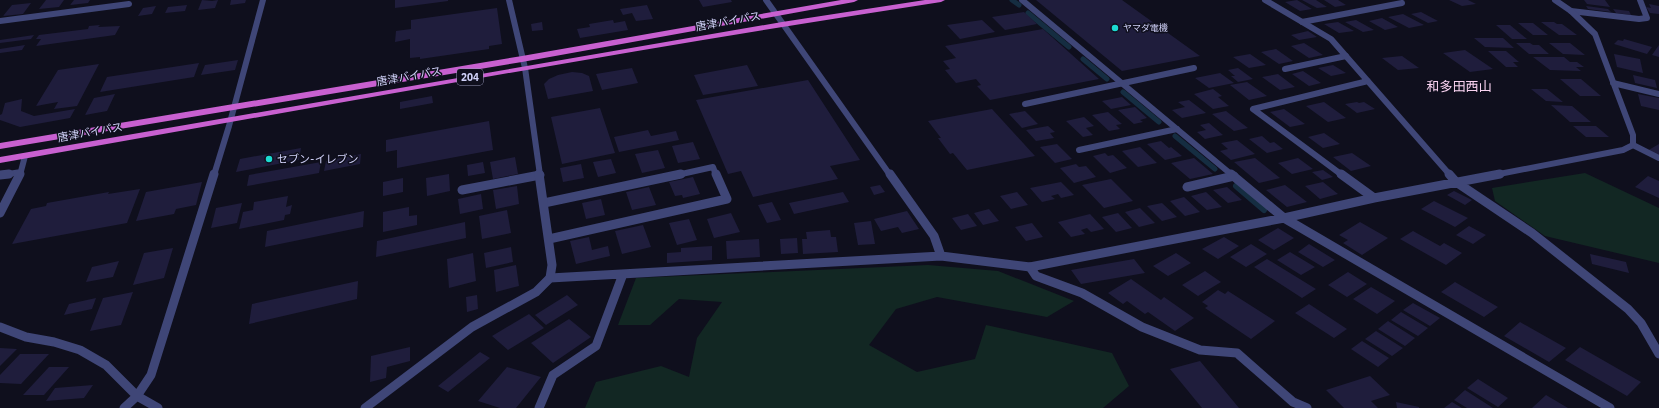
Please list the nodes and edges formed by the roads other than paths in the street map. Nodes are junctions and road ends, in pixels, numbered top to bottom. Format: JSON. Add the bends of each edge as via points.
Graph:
{"nodes":[{"id":1,"x":263,"y":0,"type":"edge"},
{"id":2,"x":509,"y":0,"type":"edge"},
{"id":3,"x":766,"y":0,"type":"edge"},
{"id":4,"x":854,"y":0,"type":"edge"},
{"id":5,"x":941,"y":0,"type":"edge"},
{"id":6,"x":1022,"y":0,"type":"edge"},
{"id":7,"x":1265,"y":0,"type":"edge"},
{"id":8,"x":1554,"y":0,"type":"edge"},
{"id":9,"x":1640,"y":0,"type":"edge"},
{"id":10,"x":1402,"y":3,"type":"dead end"},
{"id":11,"x":129,"y":4,"type":"dead end"},
{"id":12,"x":1571,"y":11,"type":"junction"},
{"id":13,"x":776,"y":15,"type":"junction"},
{"id":14,"x":0,"y":21,"type":"edge"},
{"id":15,"x":1302,"y":22,"type":"junction"},
{"id":16,"x":782,"y":24,"type":"junction"},
{"id":17,"x":1346,"y":56,"type":"junction"},
{"id":18,"x":523,"y":64,"type":"junction"},
{"id":19,"x":1194,"y":68,"type":"dead end"},
{"id":20,"x":1285,"y":69,"type":"dead end"},
{"id":21,"x":1368,"y":81,"type":"junction"},
{"id":22,"x":1613,"y":83,"type":"junction"},
{"id":23,"x":1123,"y":84,"type":"junction"},
{"id":24,"x":1659,"y":94,"type":"edge"},
{"id":25,"x":1025,"y":104,"type":"dead end"},
{"id":26,"x":234,"y":106,"type":"junction"},
{"id":27,"x":231,"y":119,"type":"junction"},
{"id":28,"x":1177,"y":129,"type":"junction"},
{"id":29,"x":1633,"y":145,"type":"junction"},
{"id":30,"x":0,"y":146,"type":"edge"},
{"id":31,"x":1079,"y":150,"type":"dead end"},
{"id":32,"x":25,"y":156,"type":"junction"},
{"id":33,"x":1659,"y":158,"type":"edge"},
{"id":34,"x":0,"y":160,"type":"edge"},
{"id":35,"x":21,"y":172,"type":"junction"},
{"id":36,"x":0,"y":175,"type":"edge"},
{"id":37,"x":540,"y":175,"type":"junction"},
{"id":38,"x":1234,"y":176,"type":"junction"},
{"id":39,"x":1456,"y":182,"type":"junction"},
{"id":40,"x":1187,"y":187,"type":"dead end"},
{"id":41,"x":462,"y":190,"type":"dead end"},
{"id":42,"x":1374,"y":198,"type":"junction"},
{"id":43,"x":544,"y":202,"type":"junction"},
{"id":44,"x":0,"y":213,"type":"edge"},
{"id":45,"x":1284,"y":218,"type":"junction"},
{"id":46,"x":549,"y":239,"type":"junction"},
{"id":47,"x":941,"y":256,"type":"junction"},
{"id":48,"x":1030,"y":268,"type":"junction"},
{"id":49,"x":623,"y":274,"type":"junction"},
{"id":50,"x":550,"y":278,"type":"junction"},
{"id":51,"x":0,"y":327,"type":"edge"},
{"id":52,"x":1659,"y":354,"type":"edge"},
{"id":53,"x":137,"y":396,"type":"junction"},
{"id":54,"x":124,"y":408,"type":"edge"},
{"id":55,"x":158,"y":408,"type":"edge"},
{"id":56,"x":364,"y":408,"type":"edge"},
{"id":57,"x":539,"y":408,"type":"edge"},
{"id":58,"x":1307,"y":408,"type":"edge"},
{"id":59,"x":1610,"y":408,"type":"edge"}],
"edges":[{"from":1,"to":26,"type":"street"},
{"from":2,"to":18,"type":"street"},
{"from":3,"to":13,"type":"street"},
{"from":4,"to":13,"type":"highway","name":"唐津バイパス","number":"204"},
{"from":5,"to":16,"type":"highway","name":"唐津バイパス","number":"204"},
{"from":6,"to":23,"type":"street"},
{"from":7,"to":15,"type":"street"},
{"from":8,"to":12,"type":"street"},
{"from":9,"to":12,"type":"street","via":[[1647,18]]},
{"from":10,"to":15,"type":"street"},
{"from":11,"to":14,"type":"street"},
{"from":12,"to":22,"type":"street","via":[[1595,34]]},
{"from":13,"to":16,"type":"street"},
{"from":13,"to":18,"type":"highway","name":"唐津バイパス","number":"204"},
{"from":15,"to":17,"type":"street","via":[[1331,39]]},
{"from":16,"to":18,"type":"highway","name":"唐津バイパス","number":"204"},
{"from":16,"to":47,"type":"street","via":[[934,236]]},
{"from":17,"to":20,"type":"street"},
{"from":17,"to":21,"type":"street"},
{"from":18,"to":26,"type":"highway","name":"唐津バイパス","number":"204"},
{"from":18,"to":27,"type":"highway","name":"唐津バイパス","number":"204"},
{"from":18,"to":37,"type":"street"},
{"from":19,"to":23,"type":"street"},
{"from":21,"to":39,"type":"street"},
{"from":21,"to":42,"type":"street","via":[[1253,109]]},
{"from":22,"to":24,"type":"street"},
{"from":22,"to":29,"type":"street","via":[[1633,135]]},
{"from":23,"to":25,"type":"street"},
{"from":23,"to":28,"type":"street"},
{"from":26,"to":27,"type":"street"},
{"from":26,"to":30,"type":"highway","name":"唐津バイパス","number":"204"},
{"from":27,"to":32,"type":"highway","name":"唐津バイパス","number":"204"},
{"from":27,"to":53,"type":"street","via":[[151,375]]},
{"from":28,"to":31,"type":"street"},
{"from":28,"to":38,"type":"street"},
{"from":29,"to":33,"type":"street"},
{"from":29,"to":39,"type":"street","via":[[1624,150]]},
{"from":32,"to":34,"type":"highway","name":"唐津バイパス","number":"204"},
{"from":32,"to":35,"type":"street"},
{"from":35,"to":36,"type":"street"},
{"from":35,"to":44,"type":"street"},
{"from":37,"to":41,"type":"street"},
{"from":37,"to":43,"type":"street"},
{"from":38,"to":40,"type":"street"},
{"from":38,"to":45,"type":"street"},
{"from":39,"to":42,"type":"street"},
{"from":39,"to":52,"type":"street","via":[[1532,234],[1628,308],[1641,323]]},
{"from":42,"to":45,"type":"street"},
{"from":43,"to":46,"type":"street"},
{"from":43,"to":46,"type":"street","via":[[713,167],[727,198]]},
{"from":45,"to":48,"type":"street"},
{"from":45,"to":59,"type":"street"},
{"from":46,"to":50,"type":"street","via":[[552,265]]},
{"from":47,"to":48,"type":"street"},
{"from":47,"to":49,"type":"street"},
{"from":48,"to":58,"type":"street","via":[[1036,276],[1082,293],[1150,330],[1200,350],[1237,353],[1294,402]]},
{"from":49,"to":50,"type":"street"},
{"from":49,"to":57,"type":"street","via":[[596,346],[553,375]]},
{"from":50,"to":56,"type":"street","via":[[536,292],[472,327]]},
{"from":51,"to":53,"type":"street","via":[[26,337],[80,350],[106,365]]},
{"from":53,"to":54,"type":"street"},
{"from":53,"to":55,"type":"street"}]}
